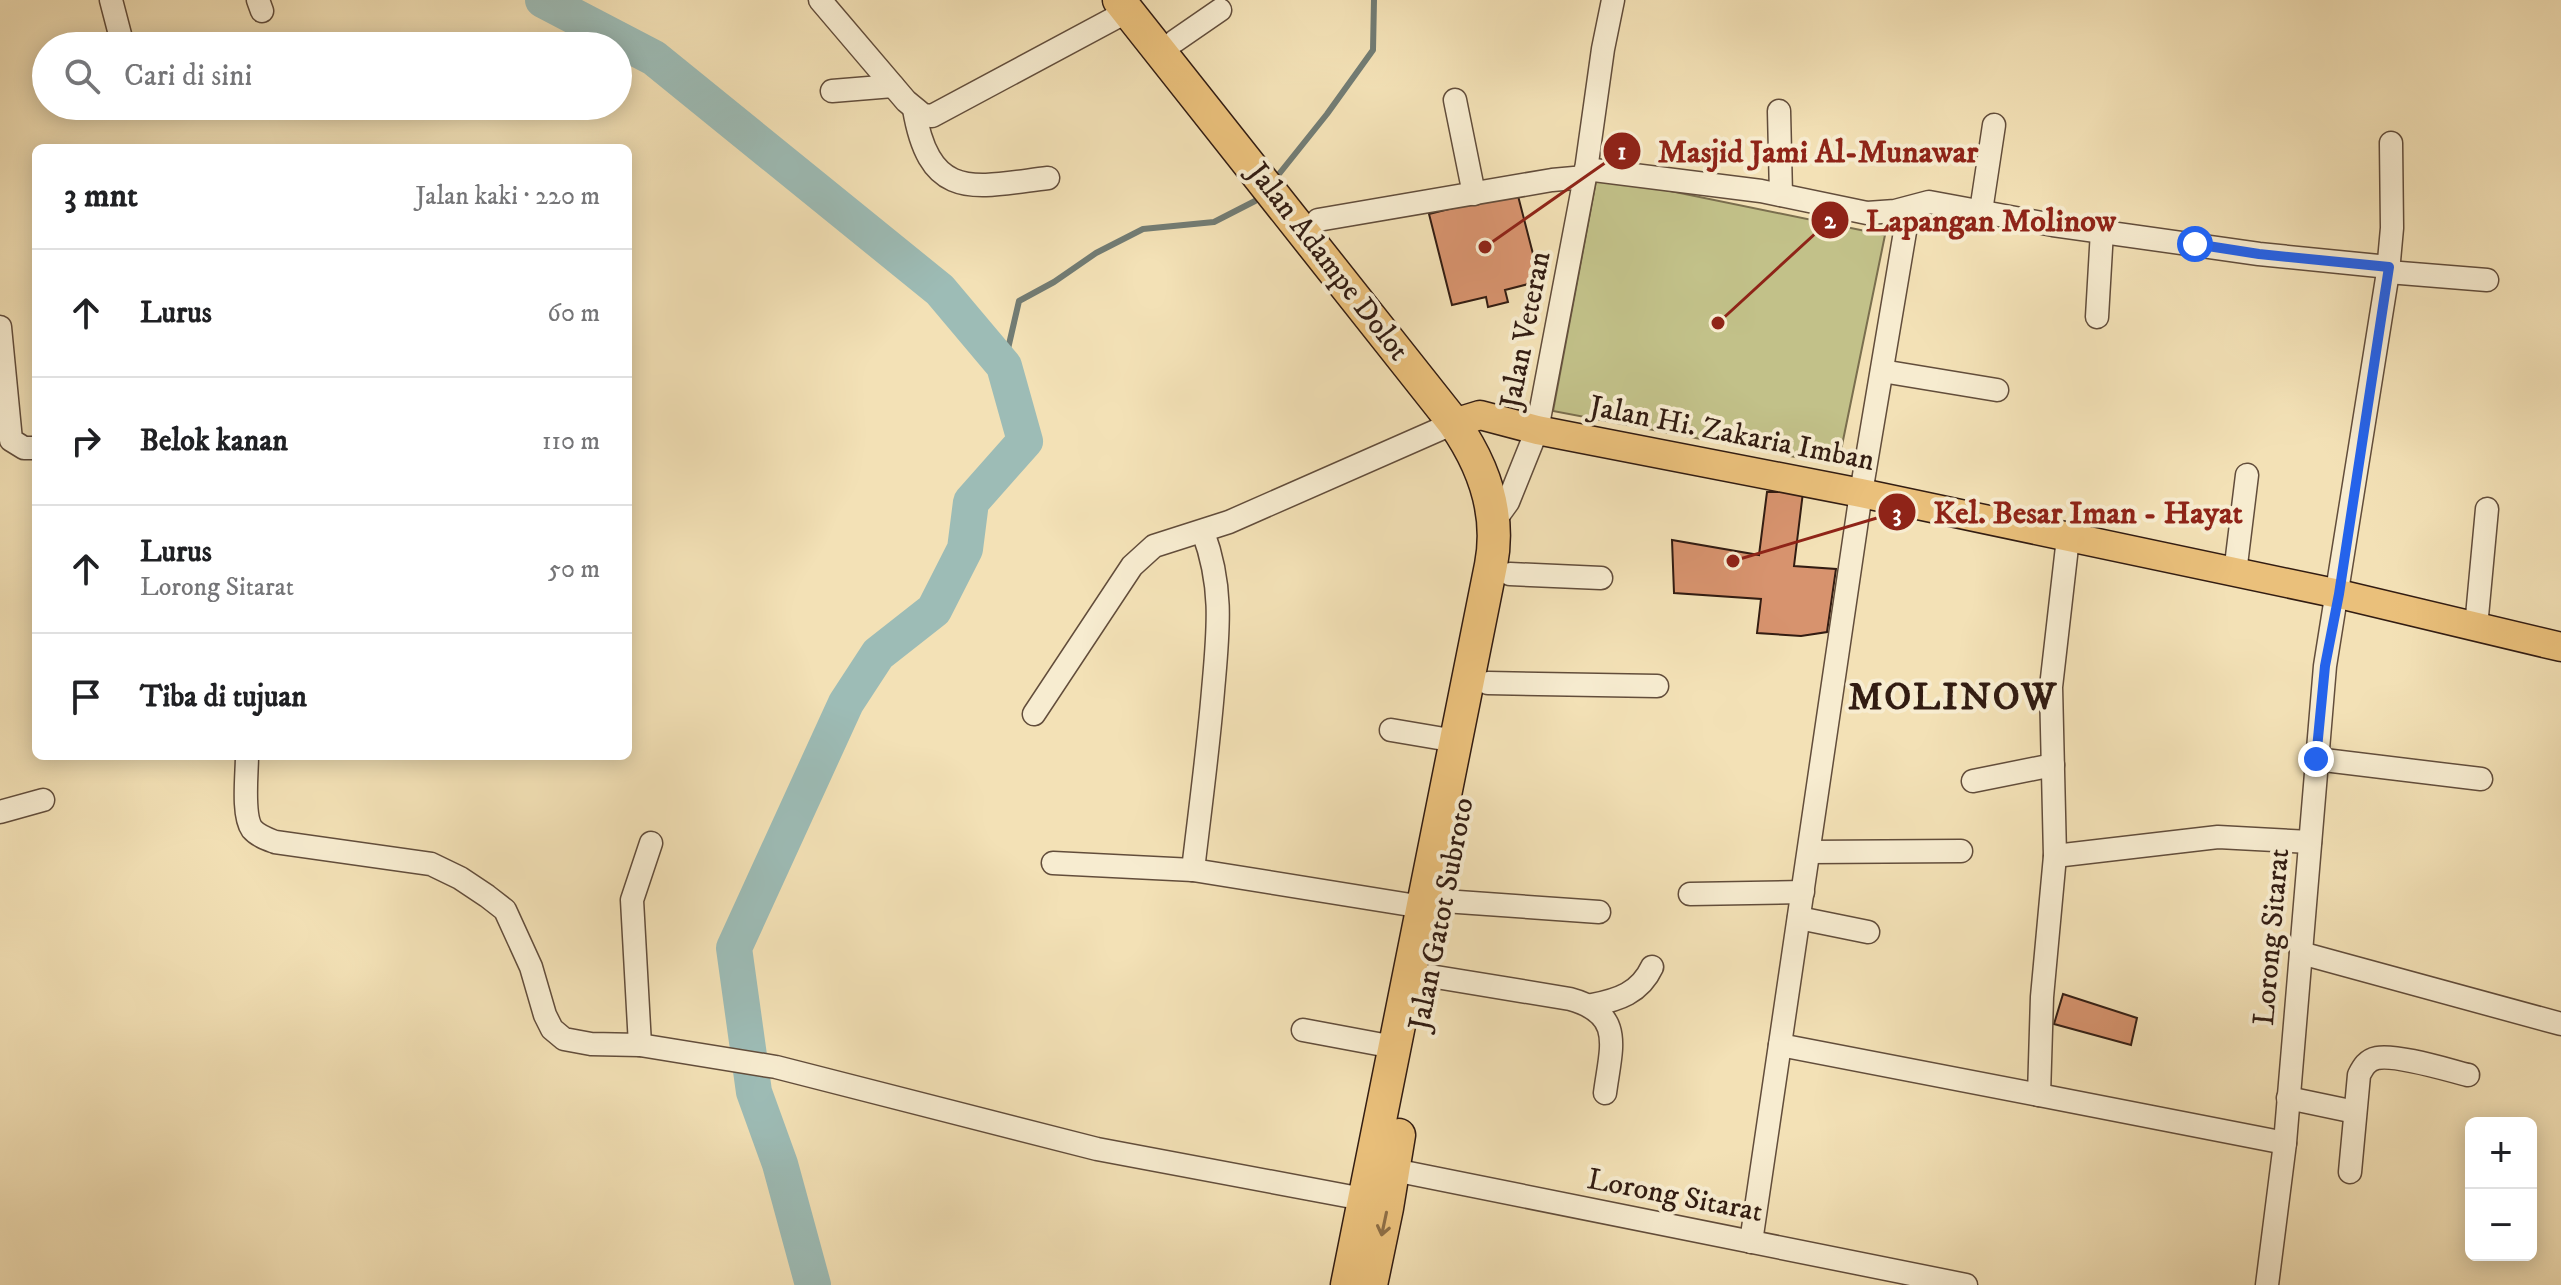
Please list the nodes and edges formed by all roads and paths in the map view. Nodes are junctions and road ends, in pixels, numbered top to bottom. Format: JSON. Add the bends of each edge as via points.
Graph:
{"nodes":[{"id":1,"x":111,"y":0,"type":"edge"},
{"id":2,"x":820,"y":0,"type":"edge"},
{"id":3,"x":1613,"y":0,"type":"edge"},
{"id":4,"x":1130,"y":4,"type":"edge"},
{"id":5,"x":1220,"y":10,"type":"dead end"},
{"id":6,"x":119,"y":32,"type":"edge"},
{"id":7,"x":1175,"y":41,"type":"junction"},
{"id":8,"x":893,"y":86,"type":"junction"},
{"id":9,"x":832,"y":91,"type":"dead end"},
{"id":10,"x":1455,"y":100,"type":"dead end"},
{"id":11,"x":914,"y":109,"type":"junction"},
{"id":12,"x":1779,"y":111,"type":"dead end"},
{"id":13,"x":1994,"y":125,"type":"dead end"},
{"id":14,"x":2391,"y":143,"type":"dead end"},
{"id":15,"x":1265,"y":167,"type":"junction"},
{"id":16,"x":1586,"y":173,"type":"junction"},
{"id":17,"x":1048,"y":178,"type":"dead end"},
{"id":18,"x":1474,"y":194,"type":"junction"},
{"id":19,"x":1781,"y":195,"type":"junction"},
{"id":20,"x":1288,"y":196,"type":"junction"},
{"id":21,"x":1909,"y":208,"type":"junction"},
{"id":22,"x":1981,"y":211,"type":"junction"},
{"id":23,"x":1318,"y":220,"type":"junction"},
{"id":24,"x":2102,"y":231,"type":"junction"},
{"id":25,"x":2388,"y":269,"type":"junction"},
{"id":26,"x":2487,"y":280,"type":"dead end"},
{"id":27,"x":2097,"y":317,"type":"dead end"},
{"id":28,"x":0,"y":327,"type":"edge"},
{"id":29,"x":1882,"y":371,"type":"junction"},
{"id":30,"x":1997,"y":390,"type":"dead end"},
{"id":31,"x":1461,"y":420,"type":"junction"},
{"id":32,"x":1537,"y":430,"type":"junction"},
{"id":33,"x":32,"y":448,"type":"edge"},
{"id":34,"x":2247,"y":475,"type":"dead end"},
{"id":35,"x":1861,"y":493,"type":"junction"},
{"id":36,"x":2487,"y":509,"type":"dead end"},
{"id":37,"x":1503,"y":527,"type":"junction"},
{"id":38,"x":1203,"y":532,"type":"junction"},
{"id":39,"x":2068,"y":538,"type":"junction"},
{"id":40,"x":2235,"y":573,"type":"junction"},
{"id":41,"x":1510,"y":574,"type":"junction"},
{"id":42,"x":1601,"y":578,"type":"dead end"},
{"id":43,"x":2339,"y":594,"type":"junction"},
{"id":44,"x":2476,"y":627,"type":"junction"},
{"id":45,"x":2561,"y":647,"type":"edge"},
{"id":46,"x":1486,"y":661,"type":"junction"},
{"id":47,"x":1657,"y":686,"type":"dead end"},
{"id":48,"x":1034,"y":714,"type":"dead end"},
{"id":49,"x":1391,"y":730,"type":"dead end"},
{"id":50,"x":1456,"y":741,"type":"junction"},
{"id":51,"x":2316,"y":759,"type":"junction"},
{"id":52,"x":247,"y":760,"type":"edge"},
{"id":53,"x":2053,"y":765,"type":"junction"},
{"id":54,"x":2481,"y":779,"type":"dead end"},
{"id":55,"x":1973,"y":781,"type":"dead end"},
{"id":56,"x":43,"y":800,"type":"dead end"},
{"id":57,"x":0,"y":812,"type":"edge"},
{"id":58,"x":2310,"y":842,"type":"junction"},
{"id":59,"x":651,"y":843,"type":"dead end"},
{"id":60,"x":1961,"y":851,"type":"dead end"},
{"id":61,"x":1809,"y":852,"type":"junction"},
{"id":62,"x":2055,"y":856,"type":"junction"},
{"id":63,"x":1053,"y":863,"type":"dead end"},
{"id":64,"x":1193,"y":870,"type":"junction"},
{"id":65,"x":1803,"y":892,"type":"junction"},
{"id":66,"x":1690,"y":894,"type":"dead end"},
{"id":67,"x":1433,"y":904,"type":"junction"},
{"id":68,"x":1599,"y":912,"type":"dead end"},
{"id":69,"x":1799,"y":918,"type":"junction"},
{"id":70,"x":1868,"y":932,"type":"dead end"},
{"id":71,"x":2301,"y":953,"type":"junction"},
{"id":72,"x":1652,"y":967,"type":"dead end"},
{"id":73,"x":1430,"y":976,"type":"junction"},
{"id":74,"x":1592,"y":1005,"type":"junction"},
{"id":75,"x":2561,"y":1024,"type":"edge"},
{"id":76,"x":1303,"y":1030,"type":"dead end"},
{"id":77,"x":640,"y":1045,"type":"junction"},
{"id":78,"x":1780,"y":1045,"type":"junction"},
{"id":79,"x":1394,"y":1047,"type":"junction"},
{"id":80,"x":2468,"y":1075,"type":"dead end"},
{"id":81,"x":1605,"y":1093,"type":"dead end"},
{"id":82,"x":2039,"y":1095,"type":"junction"},
{"id":83,"x":2288,"y":1098,"type":"junction"},
{"id":84,"x":2355,"y":1112,"type":"junction"},
{"id":85,"x":2285,"y":1143,"type":"junction"},
{"id":86,"x":1382,"y":1167,"type":"junction"},
{"id":87,"x":2350,"y":1172,"type":"dead end"},
{"id":88,"x":1363,"y":1199,"type":"junction"},
{"id":89,"x":1751,"y":1242,"type":"junction"},
{"id":90,"x":1958,"y":1284,"type":"edge"},
{"id":91,"x":1347,"y":1285,"type":"edge"},
{"id":92,"x":1371,"y":1285,"type":"edge"},
{"id":93,"x":2267,"y":1285,"type":"edge"}],
"edges":[{"from":1,"to":6,"type":"street"},
{"from":2,"to":8,"type":"street"},
{"from":3,"to":16,"type":"street","name":"Jalan Veteran"},
{"from":4,"to":7,"type":"highway","name":"Jalan Adampe Dolot"},
{"from":4,"to":11,"type":"street","via":[[932,116]]},
{"from":4,"to":15,"type":"highway","name":"Jalan Adampe Dolot"},
{"from":5,"to":7,"type":"street"},
{"from":7,"to":15,"type":"highway","name":"Jalan Adampe Dolot"},
{"from":8,"to":9,"type":"street"},
{"from":8,"to":11,"type":"street"},
{"from":10,"to":18,"type":"street"},
{"from":11,"to":17,"type":"street","via":[[926,151],[941,172],[959,184]]},
{"from":12,"to":19,"type":"street"},
{"from":13,"to":22,"type":"street"},
{"from":14,"to":25,"type":"street","name":"Lorong Sitarat"},
{"from":15,"to":20,"type":"highway","name":"Jalan Adampe Dolot"},
{"from":16,"to":18,"type":"street"},
{"from":16,"to":19,"type":"street"},
{"from":16,"to":32,"type":"street","name":"Jalan Veteran"},
{"from":18,"to":23,"type":"street"},
{"from":19,"to":21,"type":"street","via":[[1867,213]]},
{"from":20,"to":23,"type":"highway","name":"Jalan Adampe Dolot"},
{"from":20,"to":31,"type":"highway","name":"Jalan Adampe Dolot"},
{"from":21,"to":22,"type":"street","via":[[1929,202]]},
{"from":21,"to":29,"type":"street"},
{"from":22,"to":24,"type":"street"},
{"from":23,"to":31,"type":"highway","name":"Jalan Adampe Dolot"},
{"from":24,"to":25,"type":"street"},
{"from":24,"to":27,"type":"street"},
{"from":25,"to":26,"type":"street"},
{"from":25,"to":43,"type":"street","name":"Lorong Sitarat"},
{"from":28,"to":33,"type":"street","via":[[9,433],[16,444]]},
{"from":29,"to":30,"type":"street"},
{"from":29,"to":35,"type":"street"},
{"from":31,"to":32,"type":"main road","name":"Jalan Hi. Zakaria Imban","via":[[1480,415]]},
{"from":31,"to":37,"type":"highway","name":"Jalan Adampe Dolot"},
{"from":31,"to":38,"type":"street"},
{"from":32,"to":35,"type":"main road","name":"Jalan Hi. Zakaria Imban"},
{"from":32,"to":37,"type":"street","name":"Jalan Veteran"},
{"from":34,"to":40,"type":"street"},
{"from":35,"to":39,"type":"main road","name":"Jalan Hi. Zakaria Imban"},
{"from":35,"to":61,"type":"street"},
{"from":36,"to":44,"type":"street"},
{"from":37,"to":41,"type":"highway","name":"Jalan Gatot Subroto"},
{"from":37,"to":46,"type":"highway","name":"Jalan Gatot Subroto"},
{"from":38,"to":48,"type":"street","via":[[1154,546],[1140,557]]},
{"from":38,"to":64,"type":"street","via":[[1219,610]]},
{"from":39,"to":40,"type":"main road","name":"Jalan Hi. Zakaria Imban"},
{"from":39,"to":53,"type":"street","via":[[2051,687]]},
{"from":40,"to":43,"type":"main road","name":"Jalan Hi. Zakaria Imban"},
{"from":41,"to":42,"type":"street"},
{"from":41,"to":46,"type":"highway","name":"Jalan Gatot Subroto"},
{"from":43,"to":44,"type":"main road","name":"Jalan Hi. Zakaria Imban"},
{"from":43,"to":51,"type":"street","name":"Lorong Sitarat"},
{"from":44,"to":45,"type":"main road","name":"Jalan Hi. Zakaria Imban"},
{"from":46,"to":47,"type":"street"},
{"from":46,"to":50,"type":"highway","name":"Jalan Gatot Subroto"},
{"from":46,"to":67,"type":"highway","name":"Jalan Gatot Subroto"},
{"from":49,"to":50,"type":"street"},
{"from":50,"to":67,"type":"highway","name":"Jalan Gatot Subroto"},
{"from":51,"to":54,"type":"street"},
{"from":51,"to":58,"type":"street","name":"Lorong Sitarat"},
{"from":52,"to":77,"type":"street","via":[[247,817],[260,836],[431,864],[460,878],[505,910],[552,1029],[564,1039],[591,1044]]},
{"from":53,"to":55,"type":"street"},
{"from":53,"to":62,"type":"street"},
{"from":56,"to":57,"type":"street"},
{"from":58,"to":62,"type":"street","via":[[2218,837]]},
{"from":58,"to":71,"type":"street","name":"Lorong Sitarat"},
{"from":59,"to":77,"type":"street","via":[[632,900]]},
{"from":60,"to":61,"type":"street"},
{"from":61,"to":65,"type":"street"},
{"from":62,"to":82,"type":"street"},
{"from":63,"to":64,"type":"street"},
{"from":64,"to":67,"type":"street"},
{"from":65,"to":66,"type":"street"},
{"from":65,"to":69,"type":"street"},
{"from":67,"to":68,"type":"street"},
{"from":67,"to":73,"type":"highway","name":"Jalan Gatot Subroto"},
{"from":67,"to":79,"type":"highway","name":"Jalan Gatot Subroto"},
{"from":69,"to":70,"type":"street"},
{"from":69,"to":78,"type":"street"},
{"from":71,"to":75,"type":"street"},
{"from":71,"to":83,"type":"street","name":"Lorong Sitarat"},
{"from":72,"to":74,"type":"street","via":[[1631,993]]},
{"from":73,"to":74,"type":"street"},
{"from":73,"to":86,"type":"highway","name":"Jalan Gatot Subroto"},
{"from":74,"to":81,"type":"street","via":[[1605,1016],[1610,1032]]},
{"from":76,"to":79,"type":"street"},
{"from":77,"to":88,"type":"street","via":[[776,1067],[1097,1149]]},
{"from":78,"to":82,"type":"street"},
{"from":78,"to":89,"type":"street"},
{"from":79,"to":86,"type":"highway","name":"Jalan Gatot Subroto"},
{"from":80,"to":84,"type":"street","via":[[2378,1058],[2365,1064],[2359,1075]]},
{"from":82,"to":85,"type":"street"},
{"from":83,"to":84,"type":"street"},
{"from":83,"to":85,"type":"street","name":"Lorong Sitarat"},
{"from":84,"to":87,"type":"street"},
{"from":85,"to":93,"type":"street","name":"Lorong Sitarat"},
{"from":86,"to":88,"type":"highway","name":"Jalan Gatot Subroto"},
{"from":86,"to":89,"type":"street","name":"Lorong Sitarat"},
{"from":86,"to":92,"type":"highway","name":"Jalan Gatot Subroto","one_way":true,"via":[[1387,1208]]},
{"from":88,"to":91,"type":"highway","name":"Jalan Gatot Subroto"},
{"from":89,"to":90,"type":"street","name":"Lorong Sitarat"}]}
